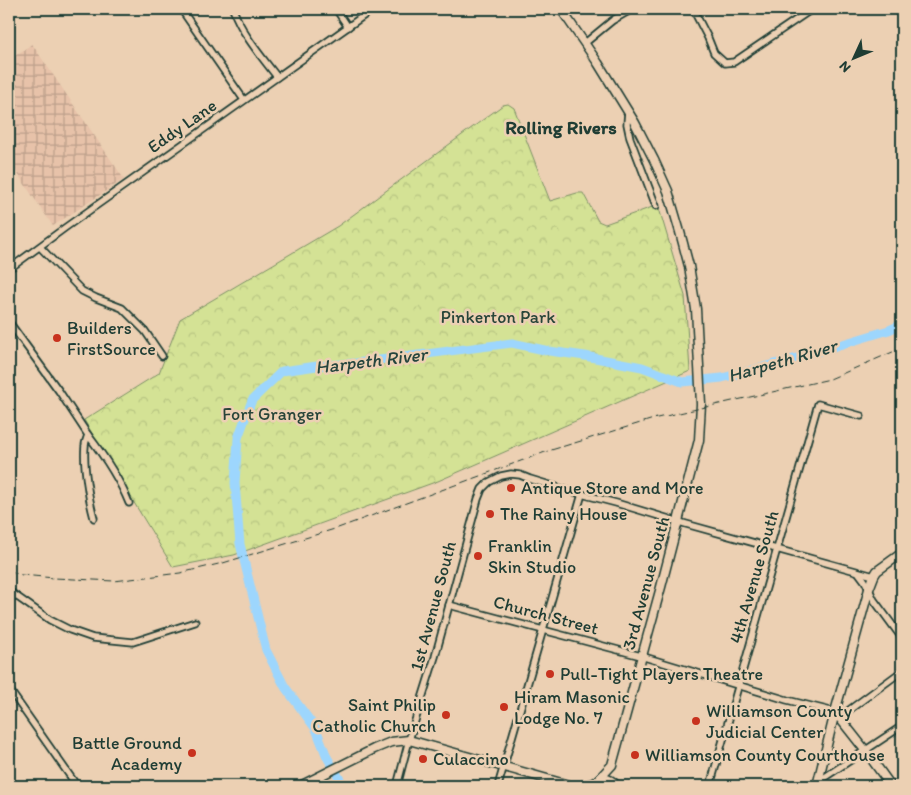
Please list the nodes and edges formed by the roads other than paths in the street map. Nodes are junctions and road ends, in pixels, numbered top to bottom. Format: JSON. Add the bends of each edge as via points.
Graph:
{"nodes":[{"id":1,"x":181,"y":9,"type":"edge"},
{"id":2,"x":233,"y":9,"type":"edge"},
{"id":3,"x":336,"y":9,"type":"edge"},
{"id":4,"x":373,"y":9,"type":"edge"},
{"id":5,"x":561,"y":9,"type":"edge"},
{"id":6,"x":632,"y":9,"type":"edge"},
{"id":7,"x":693,"y":9,"type":"edge"},
{"id":8,"x":812,"y":9,"type":"edge"},
{"id":9,"x":348,"y":26,"type":"junction"},
{"id":10,"x":585,"y":43,"type":"junction"},
{"id":11,"x":277,"y":77,"type":"junction"},
{"id":12,"x":244,"y":100,"type":"junction"},
{"id":13,"x":628,"y":111,"type":"junction"},
{"id":14,"x":656,"y":206,"type":"dead end"},
{"id":15,"x":40,"y":247,"type":"junction"},
{"id":16,"x":9,"y":269,"type":"edge"},
{"id":17,"x":9,"y":322,"type":"edge"},
{"id":18,"x":162,"y":356,"type":"dead end"},
{"id":19,"x":861,"y":416,"type":"dead end"},
{"id":20,"x":88,"y":434,"type":"junction"},
{"id":21,"x":582,"y":494,"type":"junction"},
{"id":22,"x":129,"y":503,"type":"dead end"},
{"id":23,"x":94,"y":518,"type":"dead end"},
{"id":24,"x":678,"y":522,"type":"junction"},
{"id":25,"x":777,"y":550,"type":"junction"},
{"id":26,"x":902,"y":553,"type":"edge"},
{"id":27,"x":859,"y":573,"type":"junction"},
{"id":28,"x":874,"y":576,"type":"junction"},
{"id":29,"x":869,"y":589,"type":"junction"},
{"id":30,"x":9,"y":591,"type":"edge"},
{"id":31,"x":449,"y":605,"type":"junction"},
{"id":32,"x":195,"y":622,"type":"dead end"},
{"id":33,"x":543,"y":630,"type":"junction"},
{"id":34,"x":902,"y":638,"type":"edge"},
{"id":35,"x":641,"y":656,"type":"junction"},
{"id":36,"x":902,"y":671,"type":"edge"},
{"id":37,"x":739,"y":685,"type":"junction"},
{"id":38,"x":9,"y":689,"type":"edge"},
{"id":39,"x":835,"y":712,"type":"junction"},
{"id":40,"x":902,"y":726,"type":"edge"},
{"id":41,"x":409,"y":740,"type":"junction"},
{"id":42,"x":865,"y":750,"type":"junction"},
{"id":43,"x":612,"y":765,"type":"junction"},
{"id":44,"x":504,"y":766,"type":"junction"},
{"id":45,"x":599,"y":779,"type":"junction"},
{"id":46,"x":902,"y":782,"type":"edge"},
{"id":47,"x":818,"y":784,"type":"edge"},
{"id":48,"x":590,"y":785,"type":"edge"},
{"id":49,"x":77,"y":786,"type":"edge"},
{"id":50,"x":301,"y":786,"type":"edge"},
{"id":51,"x":397,"y":786,"type":"edge"},
{"id":52,"x":498,"y":786,"type":"edge"},
{"id":53,"x":572,"y":786,"type":"edge"},
{"id":54,"x":578,"y":786,"type":"edge"},
{"id":55,"x":617,"y":786,"type":"edge"},
{"id":56,"x":710,"y":786,"type":"edge"},
{"id":57,"x":891,"y":786,"type":"edge"},
{"id":58,"x":895,"y":786,"type":"edge"}],
"edges":[{"from":1,"to":12,"type":"street"},
{"from":2,"to":11,"type":"street"},
{"from":3,"to":9,"type":"street"},
{"from":4,"to":9,"type":"street","name":"Eddy Lane"},
{"from":5,"to":10,"type":"main road","name":"3rd Avenue South"},
{"from":6,"to":10,"type":"street"},
{"from":7,"to":8,"type":"street","via":[[714,53],[725,64],[734,62]]},
{"from":9,"to":11,"type":"street","name":"Eddy Lane"},
{"from":10,"to":13,"type":"main road","name":"3rd Avenue South"},
{"from":11,"to":12,"type":"street","name":"Eddy Lane"},
{"from":12,"to":15,"type":"street","name":"Eddy Lane"},
{"from":13,"to":14,"type":"street","via":[[630,138]]},
{"from":13,"to":24,"type":"main road","name":"3rd Avenue South","via":[[668,191],[689,266],[696,309],[701,406],[699,440]]},
{"from":15,"to":16,"type":"street","name":"Eddy Lane"},
{"from":15,"to":18,"type":"street","via":[[82,291],[122,308],[145,331]]},
{"from":17,"to":20,"type":"street"},
{"from":19,"to":25,"type":"street","name":"4th Avenue South","via":[[818,404]]},
{"from":20,"to":22,"type":"street","via":[[123,487]]},
{"from":20,"to":23,"type":"street","via":[[86,472]]},
{"from":21,"to":24,"type":"street"},
{"from":21,"to":31,"type":"street","name":"1st Avenue South","via":[[520,475],[501,476],[489,482],[478,499]]},
{"from":21,"to":33,"type":"street"},
{"from":24,"to":25,"type":"street"},
{"from":24,"to":35,"type":"main road","name":"3rd Avenue South"},
{"from":25,"to":27,"type":"street"},
{"from":25,"to":37,"type":"street","name":"4th Avenue South"},
{"from":26,"to":28,"type":"main road","via":[[877,570]]},
{"from":27,"to":28,"type":"street"},
{"from":27,"to":29,"type":"street"},
{"from":28,"to":29,"type":"main road"},
{"from":29,"to":34,"type":"street"},
{"from":29,"to":39,"type":"main road"},
{"from":30,"to":32,"type":"street","via":[[50,620],[93,638],[133,642]]},
{"from":31,"to":33,"type":"street","name":"Church Street"},
{"from":31,"to":41,"type":"street","name":"1st Avenue South"},
{"from":33,"to":35,"type":"street","name":"Church Street"},
{"from":33,"to":44,"type":"street"},
{"from":35,"to":37,"type":"street","name":"Church Street"},
{"from":35,"to":43,"type":"main road","name":"3rd Avenue South"},
{"from":36,"to":39,"type":"street","via":[[845,713]]},
{"from":37,"to":39,"type":"street","name":"Church Street"},
{"from":37,"to":56,"type":"street","name":"4th Avenue South"},
{"from":38,"to":49,"type":"street"},
{"from":39,"to":42,"type":"main road"},
{"from":39,"to":47,"type":"main road"},
{"from":40,"to":42,"type":"street"},
{"from":41,"to":44,"type":"main road"},
{"from":41,"to":50,"type":"main road","via":[[391,742]]},
{"from":41,"to":51,"type":"street","name":"1st Avenue South"},
{"from":42,"to":47,"type":"street"},
{"from":42,"to":57,"type":"main road"},
{"from":43,"to":45,"type":"main road","name":"3rd Avenue South"},
{"from":43,"to":55,"type":"main road","name":"3rd Avenue South"},
{"from":44,"to":52,"type":"street"},
{"from":44,"to":53,"type":"main road"},
{"from":45,"to":48,"type":"main road","name":"3rd Avenue South"},
{"from":45,"to":55,"type":"main road","via":[[608,779]]},
{"from":46,"to":58,"type":"main road"},
{"from":48,"to":54,"type":"main road"}]}
